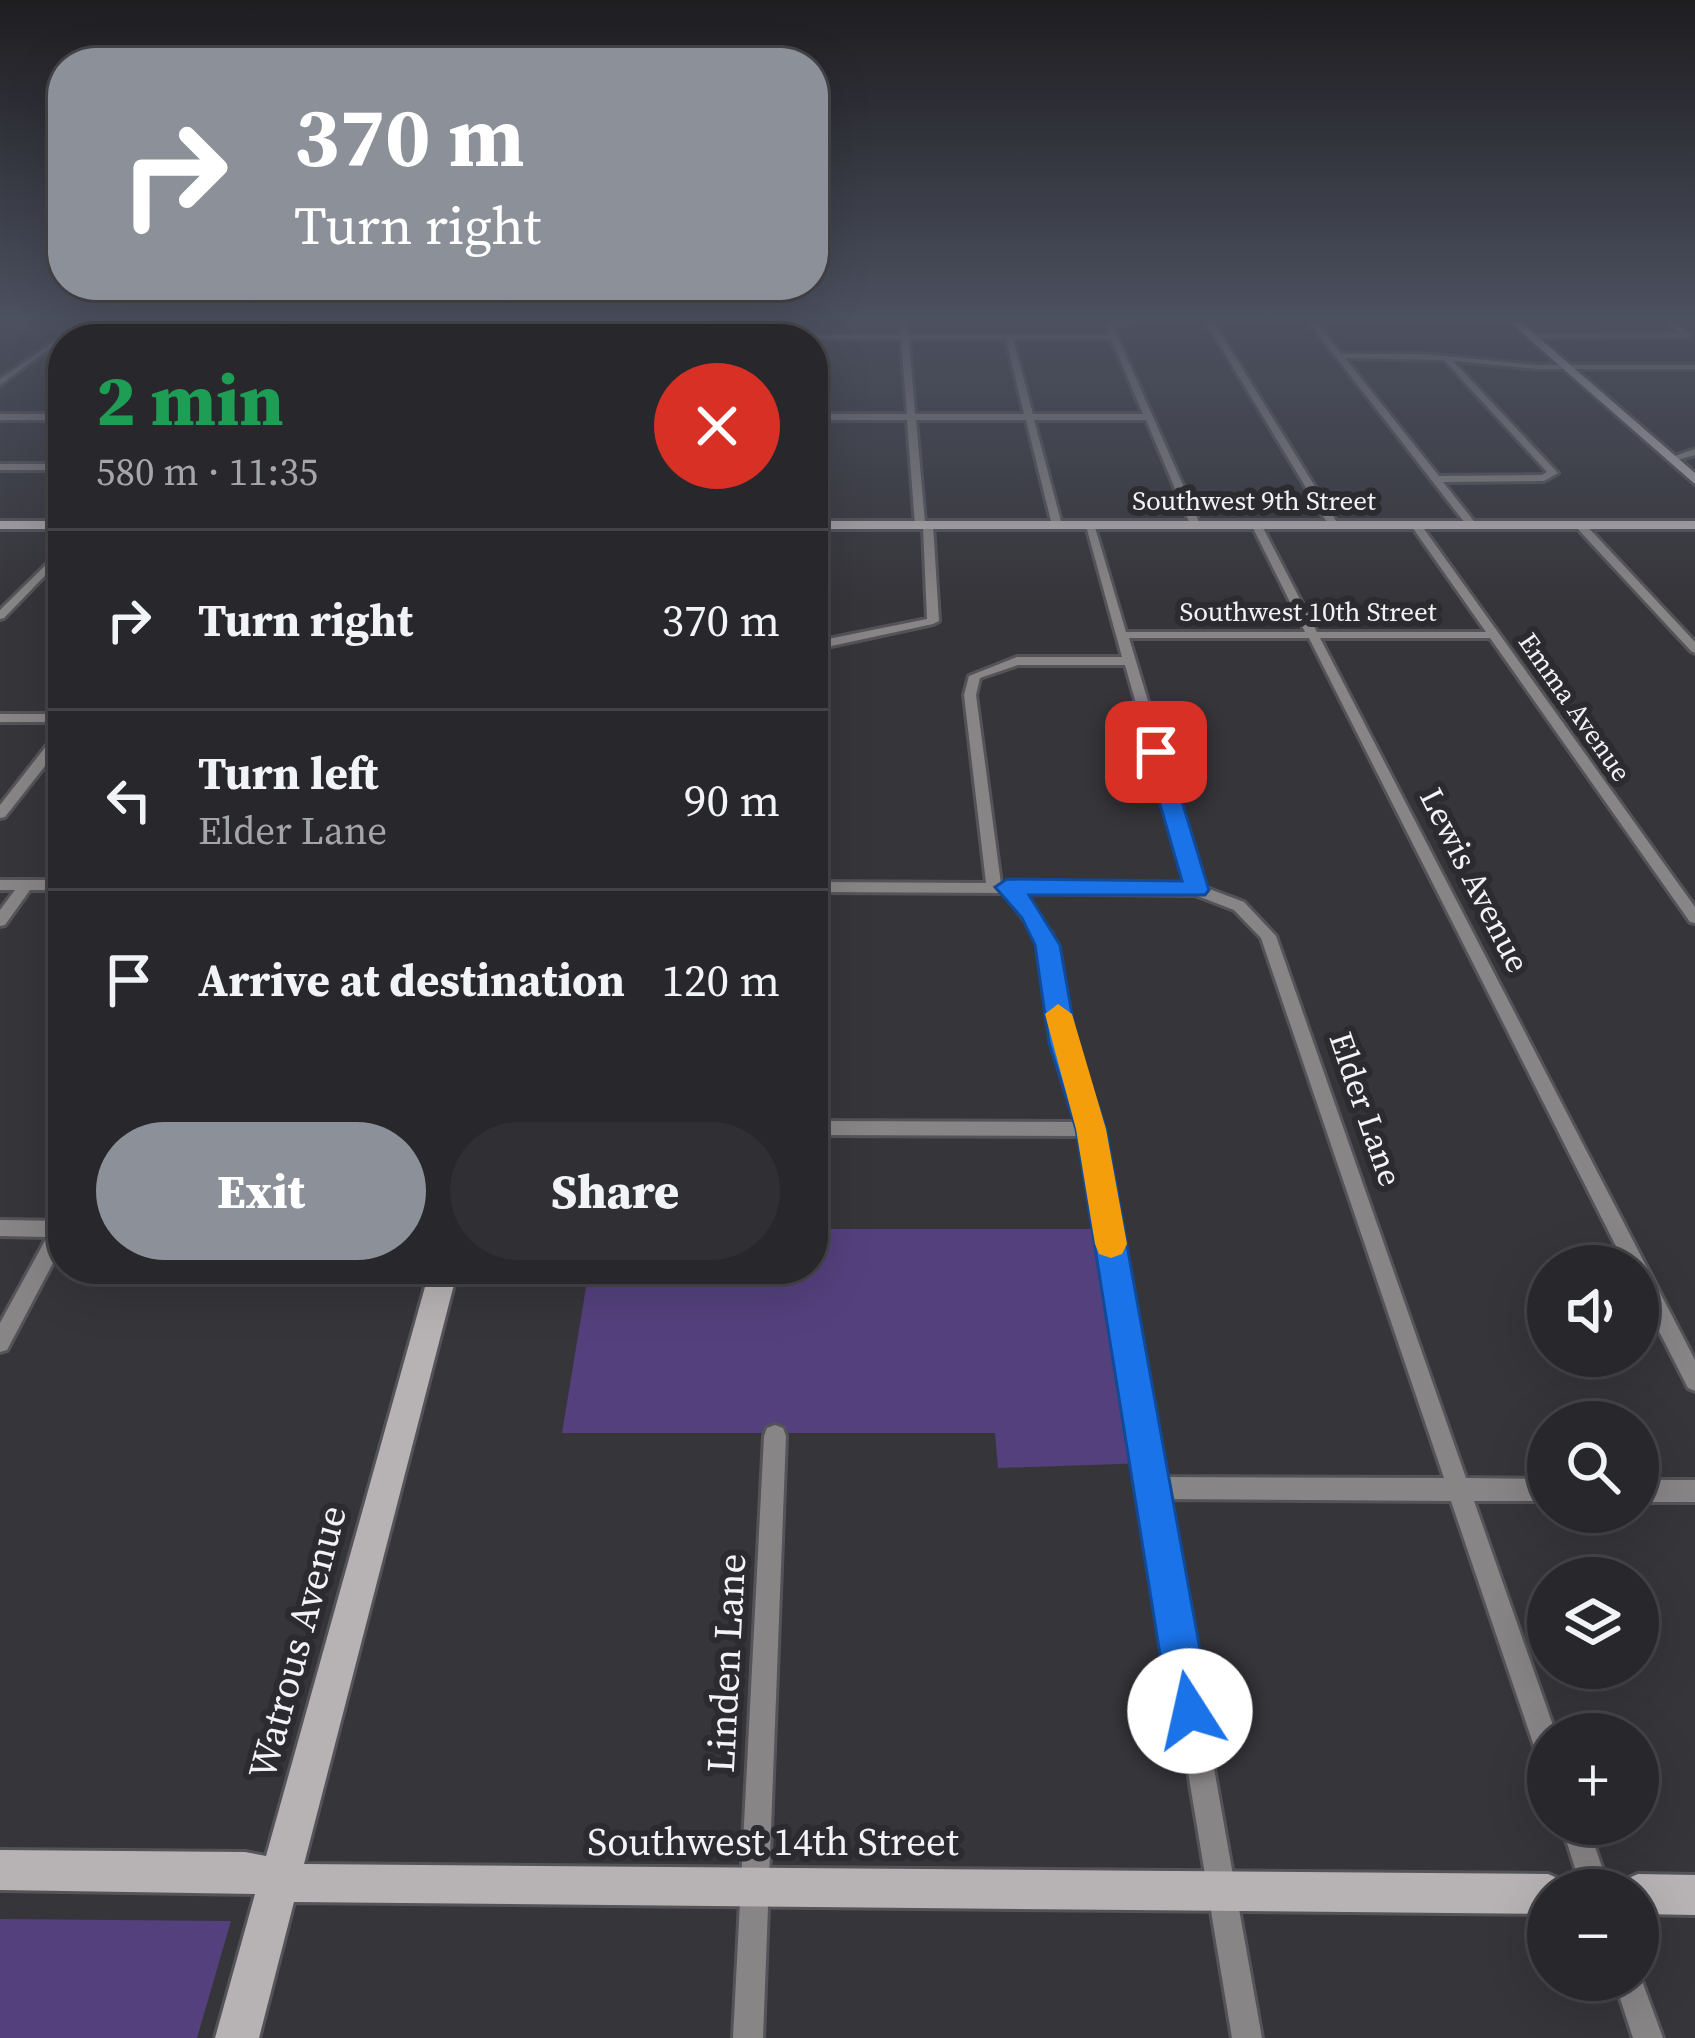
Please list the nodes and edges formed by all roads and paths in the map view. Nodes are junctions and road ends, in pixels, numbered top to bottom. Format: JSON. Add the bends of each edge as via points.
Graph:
{"nodes":[{"id":1,"x":911,"y":411,"type":"edge"},
{"id":2,"x":1028,"y":411,"type":"edge"},
{"id":3,"x":1145,"y":411,"type":"edge"},
{"id":4,"x":1264,"y":411,"type":"edge"},
{"id":5,"x":1382,"y":411,"type":"edge"},
{"id":6,"x":1495,"y":411,"type":"edge"},
{"id":7,"x":1616,"y":411,"type":"edge"},
{"id":8,"x":0,"y":417,"type":"edge"},
{"id":9,"x":48,"y":417,"type":"edge"},
{"id":10,"x":828,"y":417,"type":"edge"},
{"id":11,"x":911,"y":417,"type":"junction"},
{"id":12,"x":1029,"y":417,"type":"junction"},
{"id":13,"x":1148,"y":417,"type":"junction"},
{"id":14,"x":1695,"y":452,"type":"edge"},
{"id":15,"x":1671,"y":459,"type":"junction"},
{"id":16,"x":0,"y":467,"type":"edge"},
{"id":17,"x":48,"y":467,"type":"edge"},
{"id":18,"x":1436,"y":479,"type":"junction"},
{"id":19,"x":1695,"y":480,"type":"edge"},
{"id":20,"x":1058,"y":524,"type":"junction"},
{"id":21,"x":1089,"y":524,"type":"junction"},
{"id":22,"x":1195,"y":524,"type":"junction"},
{"id":23,"x":1256,"y":524,"type":"junction"},
{"id":24,"x":1333,"y":524,"type":"junction"},
{"id":25,"x":1415,"y":524,"type":"junction"},
{"id":26,"x":0,"y":525,"type":"edge"},
{"id":27,"x":48,"y":525,"type":"edge"},
{"id":28,"x":828,"y":525,"type":"edge"},
{"id":29,"x":924,"y":525,"type":"junction"},
{"id":30,"x":1472,"y":525,"type":"junction"},
{"id":31,"x":1580,"y":525,"type":"junction"},
{"id":32,"x":1695,"y":525,"type":"edge"},
{"id":33,"x":48,"y":566,"type":"edge"},
{"id":34,"x":0,"y":616,"type":"edge"},
{"id":35,"x":1121,"y":635,"type":"junction"},
{"id":36,"x":1313,"y":635,"type":"junction"},
{"id":37,"x":1494,"y":635,"type":"junction"},
{"id":38,"x":828,"y":643,"type":"edge"},
{"id":39,"x":1695,"y":649,"type":"edge"},
{"id":40,"x":1129,"y":661,"type":"junction"},
{"id":41,"x":0,"y":718,"type":"edge"},
{"id":42,"x":48,"y":718,"type":"edge"},
{"id":43,"x":48,"y":753,"type":"edge"},
{"id":44,"x":0,"y":814,"type":"edge"},
{"id":45,"x":0,"y":885,"type":"edge"},
{"id":46,"x":26,"y":885,"type":"junction"},
{"id":47,"x":48,"y":885,"type":"edge"},
{"id":48,"x":828,"y":887,"type":"edge"},
{"id":49,"x":1000,"y":887,"type":"junction"},
{"id":50,"x":1197,"y":890,"type":"junction"},
{"id":51,"x":1695,"y":918,"type":"edge"},
{"id":52,"x":0,"y":921,"type":"edge"},
{"id":53,"x":828,"y":1128,"type":"edge"},
{"id":54,"x":1091,"y":1129,"type":"junction"},
{"id":55,"x":0,"y":1228,"type":"edge"},
{"id":56,"x":48,"y":1229,"type":"edge"},
{"id":57,"x":1625,"y":1245,"type":"edge"},
{"id":58,"x":48,"y":1255,"type":"edge"},
{"id":59,"x":441,"y":1284,"type":"edge"},
{"id":60,"x":1659,"y":1311,"type":"edge"},
{"id":61,"x":0,"y":1343,"type":"edge"},
{"id":62,"x":1695,"y":1382,"type":"edge"},
{"id":63,"x":775,"y":1436,"type":"dead end"},
{"id":64,"x":1153,"y":1488,"type":"junction"},
{"id":65,"x":1460,"y":1490,"type":"junction"},
{"id":66,"x":1527,"y":1490,"type":"edge"},
{"id":67,"x":1659,"y":1491,"type":"edge"},
{"id":68,"x":1695,"y":1491,"type":"edge"},
{"id":69,"x":1536,"y":1713,"type":"edge"},
{"id":70,"x":0,"y":1870,"type":"edge"},
{"id":71,"x":278,"y":1881,"type":"junction"},
{"id":72,"x":754,"y":1886,"type":"junction"},
{"id":73,"x":1220,"y":1889,"type":"junction"},
{"id":74,"x":1527,"y":1894,"type":"edge"},
{"id":75,"x":1659,"y":1894,"type":"edge"},
{"id":76,"x":1695,"y":1895,"type":"edge"},
{"id":77,"x":1635,"y":2001,"type":"edge"},
{"id":78,"x":237,"y":2038,"type":"edge"},
{"id":79,"x":748,"y":2038,"type":"edge"},
{"id":80,"x":1247,"y":2038,"type":"edge"},
{"id":81,"x":1648,"y":2038,"type":"edge"}],
"edges":[{"from":1,"to":11,"type":"street"},
{"from":2,"to":12,"type":"street"},
{"from":3,"to":13,"type":"street"},
{"from":4,"to":24,"type":"street"},
{"from":5,"to":18,"type":"street"},
{"from":6,"to":18,"type":"street","via":[[1553,473]]},
{"from":7,"to":15,"type":"main road"},
{"from":8,"to":9,"type":"street"},
{"from":10,"to":11,"type":"street"},
{"from":11,"to":12,"type":"street"},
{"from":11,"to":29,"type":"street"},
{"from":12,"to":13,"type":"street"},
{"from":12,"to":20,"type":"street"},
{"from":13,"to":22,"type":"street"},
{"from":14,"to":15,"type":"street"},
{"from":15,"to":19,"type":"main road"},
{"from":16,"to":17,"type":"street"},
{"from":18,"to":30,"type":"street"},
{"from":20,"to":21,"type":"main road","name":"Southwest 9th Street"},
{"from":20,"to":29,"type":"main road","name":"Southwest 9th Street"},
{"from":21,"to":22,"type":"main road","name":"Southwest 9th Street"},
{"from":21,"to":35,"type":"street"},
{"from":22,"to":23,"type":"main road","name":"Southwest 9th Street"},
{"from":23,"to":24,"type":"main road","name":"Southwest 9th Street"},
{"from":23,"to":36,"type":"street","name":"Lewis Avenue"},
{"from":24,"to":25,"type":"main road","name":"Southwest 9th Street"},
{"from":25,"to":30,"type":"main road","name":"Southwest 9th Street"},
{"from":25,"to":37,"type":"street","name":"Emma Avenue"},
{"from":26,"to":27,"type":"main road"},
{"from":28,"to":29,"type":"main road","name":"Southwest 9th Street"},
{"from":29,"to":38,"type":"street","via":[[936,616]]},
{"from":30,"to":31,"type":"main road","name":"Southwest 9th Street"},
{"from":31,"to":32,"type":"main road","name":"Southwest 9th Street"},
{"from":31,"to":39,"type":"street"},
{"from":33,"to":34,"type":"street"},
{"from":35,"to":36,"type":"street","name":"Southwest 10th Street"},
{"from":35,"to":40,"type":"street"},
{"from":36,"to":37,"type":"street","name":"Southwest 10th Street"},
{"from":36,"to":57,"type":"street","name":"Lewis Avenue"},
{"from":37,"to":51,"type":"street","name":"Emma Avenue"},
{"from":40,"to":49,"type":"street","via":[[1000,664],[975,676],[970,695]]},
{"from":40,"to":50,"type":"street"},
{"from":41,"to":42,"type":"street"},
{"from":43,"to":44,"type":"street"},
{"from":45,"to":46,"type":"street"},
{"from":46,"to":47,"type":"street"},
{"from":46,"to":52,"type":"street"},
{"from":48,"to":49,"type":"street"},
{"from":49,"to":50,"type":"street"},
{"from":49,"to":54,"type":"street","via":[[1032,914],[1048,945],[1063,1043]]},
{"from":50,"to":65,"type":"street","name":"Elder Lane","via":[[1239,906],[1268,936]]},
{"from":53,"to":54,"type":"street"},
{"from":54,"to":64,"type":"street"},
{"from":55,"to":56,"type":"street"},
{"from":58,"to":61,"type":"street"},
{"from":59,"to":71,"type":"main road","name":"Watrous Avenue"},
{"from":60,"to":62,"type":"street","name":"Lewis Avenue"},
{"from":63,"to":72,"type":"street","name":"Linden Lane"},
{"from":64,"to":65,"type":"street"},
{"from":64,"to":73,"type":"street"},
{"from":65,"to":66,"type":"street"},
{"from":65,"to":69,"type":"street","name":"Elder Lane"},
{"from":67,"to":68,"type":"street"},
{"from":70,"to":71,"type":"main road","name":"Southwest 14th Street","via":[[244,1872]]},
{"from":71,"to":72,"type":"main road","name":"Southwest 14th Street"},
{"from":71,"to":78,"type":"main road","name":"Watrous Avenue"},
{"from":72,"to":73,"type":"main road","name":"Southwest 14th Street"},
{"from":72,"to":79,"type":"street","name":"Linden Lane"},
{"from":73,"to":74,"type":"main road","name":"Southwest 14th Street"},
{"from":73,"to":80,"type":"street"},
{"from":75,"to":76,"type":"main road"},
{"from":77,"to":81,"type":"street"}]}
